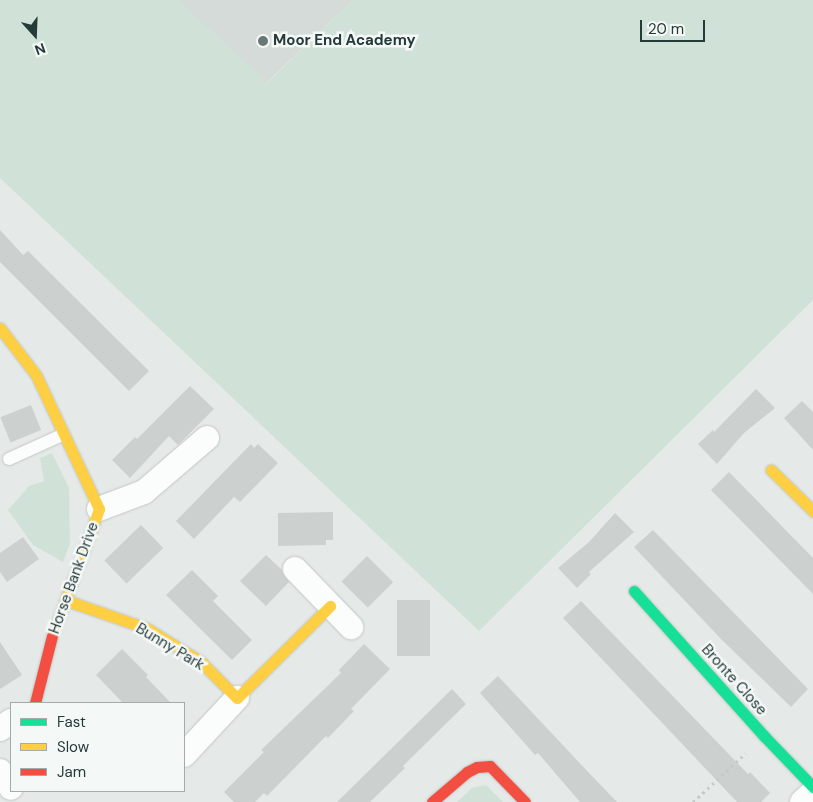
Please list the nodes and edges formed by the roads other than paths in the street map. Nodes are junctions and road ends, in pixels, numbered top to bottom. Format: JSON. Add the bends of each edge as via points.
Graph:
{"nodes":[{"id":1,"x":0,"y":328,"type":"edge"},
{"id":2,"x":64,"y":434,"type":"junction"},
{"id":3,"x":207,"y":438,"type":"dead end"},
{"id":4,"x":10,"y":460,"type":"dead end"},
{"id":5,"x":771,"y":470,"type":"dead end"},
{"id":6,"x":100,"y":509,"type":"junction"},
{"id":7,"x":813,"y":511,"type":"edge"},
{"id":8,"x":295,"y":569,"type":"dead end"},
{"id":9,"x":634,"y":591,"type":"dead end"},
{"id":10,"x":65,"y":600,"type":"junction"},
{"id":11,"x":330,"y":606,"type":"junction"},
{"id":12,"x":351,"y":628,"type":"dead end"},
{"id":13,"x":237,"y":698,"type":"junction"},
{"id":14,"x":35,"y":702,"type":"edge"},
{"id":15,"x":185,"y":754,"type":"edge"},
{"id":16,"x":0,"y":771,"type":"edge"},
{"id":17,"x":10,"y":787,"type":"edge"},
{"id":18,"x":813,"y":787,"type":"edge"},
{"id":19,"x":813,"y":792,"type":"edge"},
{"id":20,"x":432,"y":802,"type":"edge"},
{"id":21,"x":525,"y":802,"type":"edge"},
{"id":22,"x":802,"y":802,"type":"edge"}],
"edges":[{"from":1,"to":2,"type":"street","name":"Horse Bank Drive","via":[[36,375]]},
{"from":2,"to":4,"type":"lane"},
{"from":2,"to":6,"type":"street","name":"Horse Bank Drive"},
{"from":3,"to":6,"type":"street","via":[[144,492]]},
{"from":5,"to":7,"type":"street"},
{"from":6,"to":10,"type":"street","name":"Horse Bank Drive"},
{"from":8,"to":11,"type":"street"},
{"from":9,"to":18,"type":"street","name":"Bronte Close"},
{"from":10,"to":13,"type":"street","name":"Bunny Park","via":[[146,628],[200,661]]},
{"from":10,"to":14,"type":"street","name":"Horse Bank Drive","via":[[48,647]]},
{"from":11,"to":12,"type":"street"},
{"from":11,"to":13,"type":"street"},
{"from":13,"to":15,"type":"street"},
{"from":16,"to":17,"type":"street"},
{"from":19,"to":22,"type":"street"},
{"from":20,"to":21,"type":"street","via":[[467,772],[476,767],[490,766]]}]}
